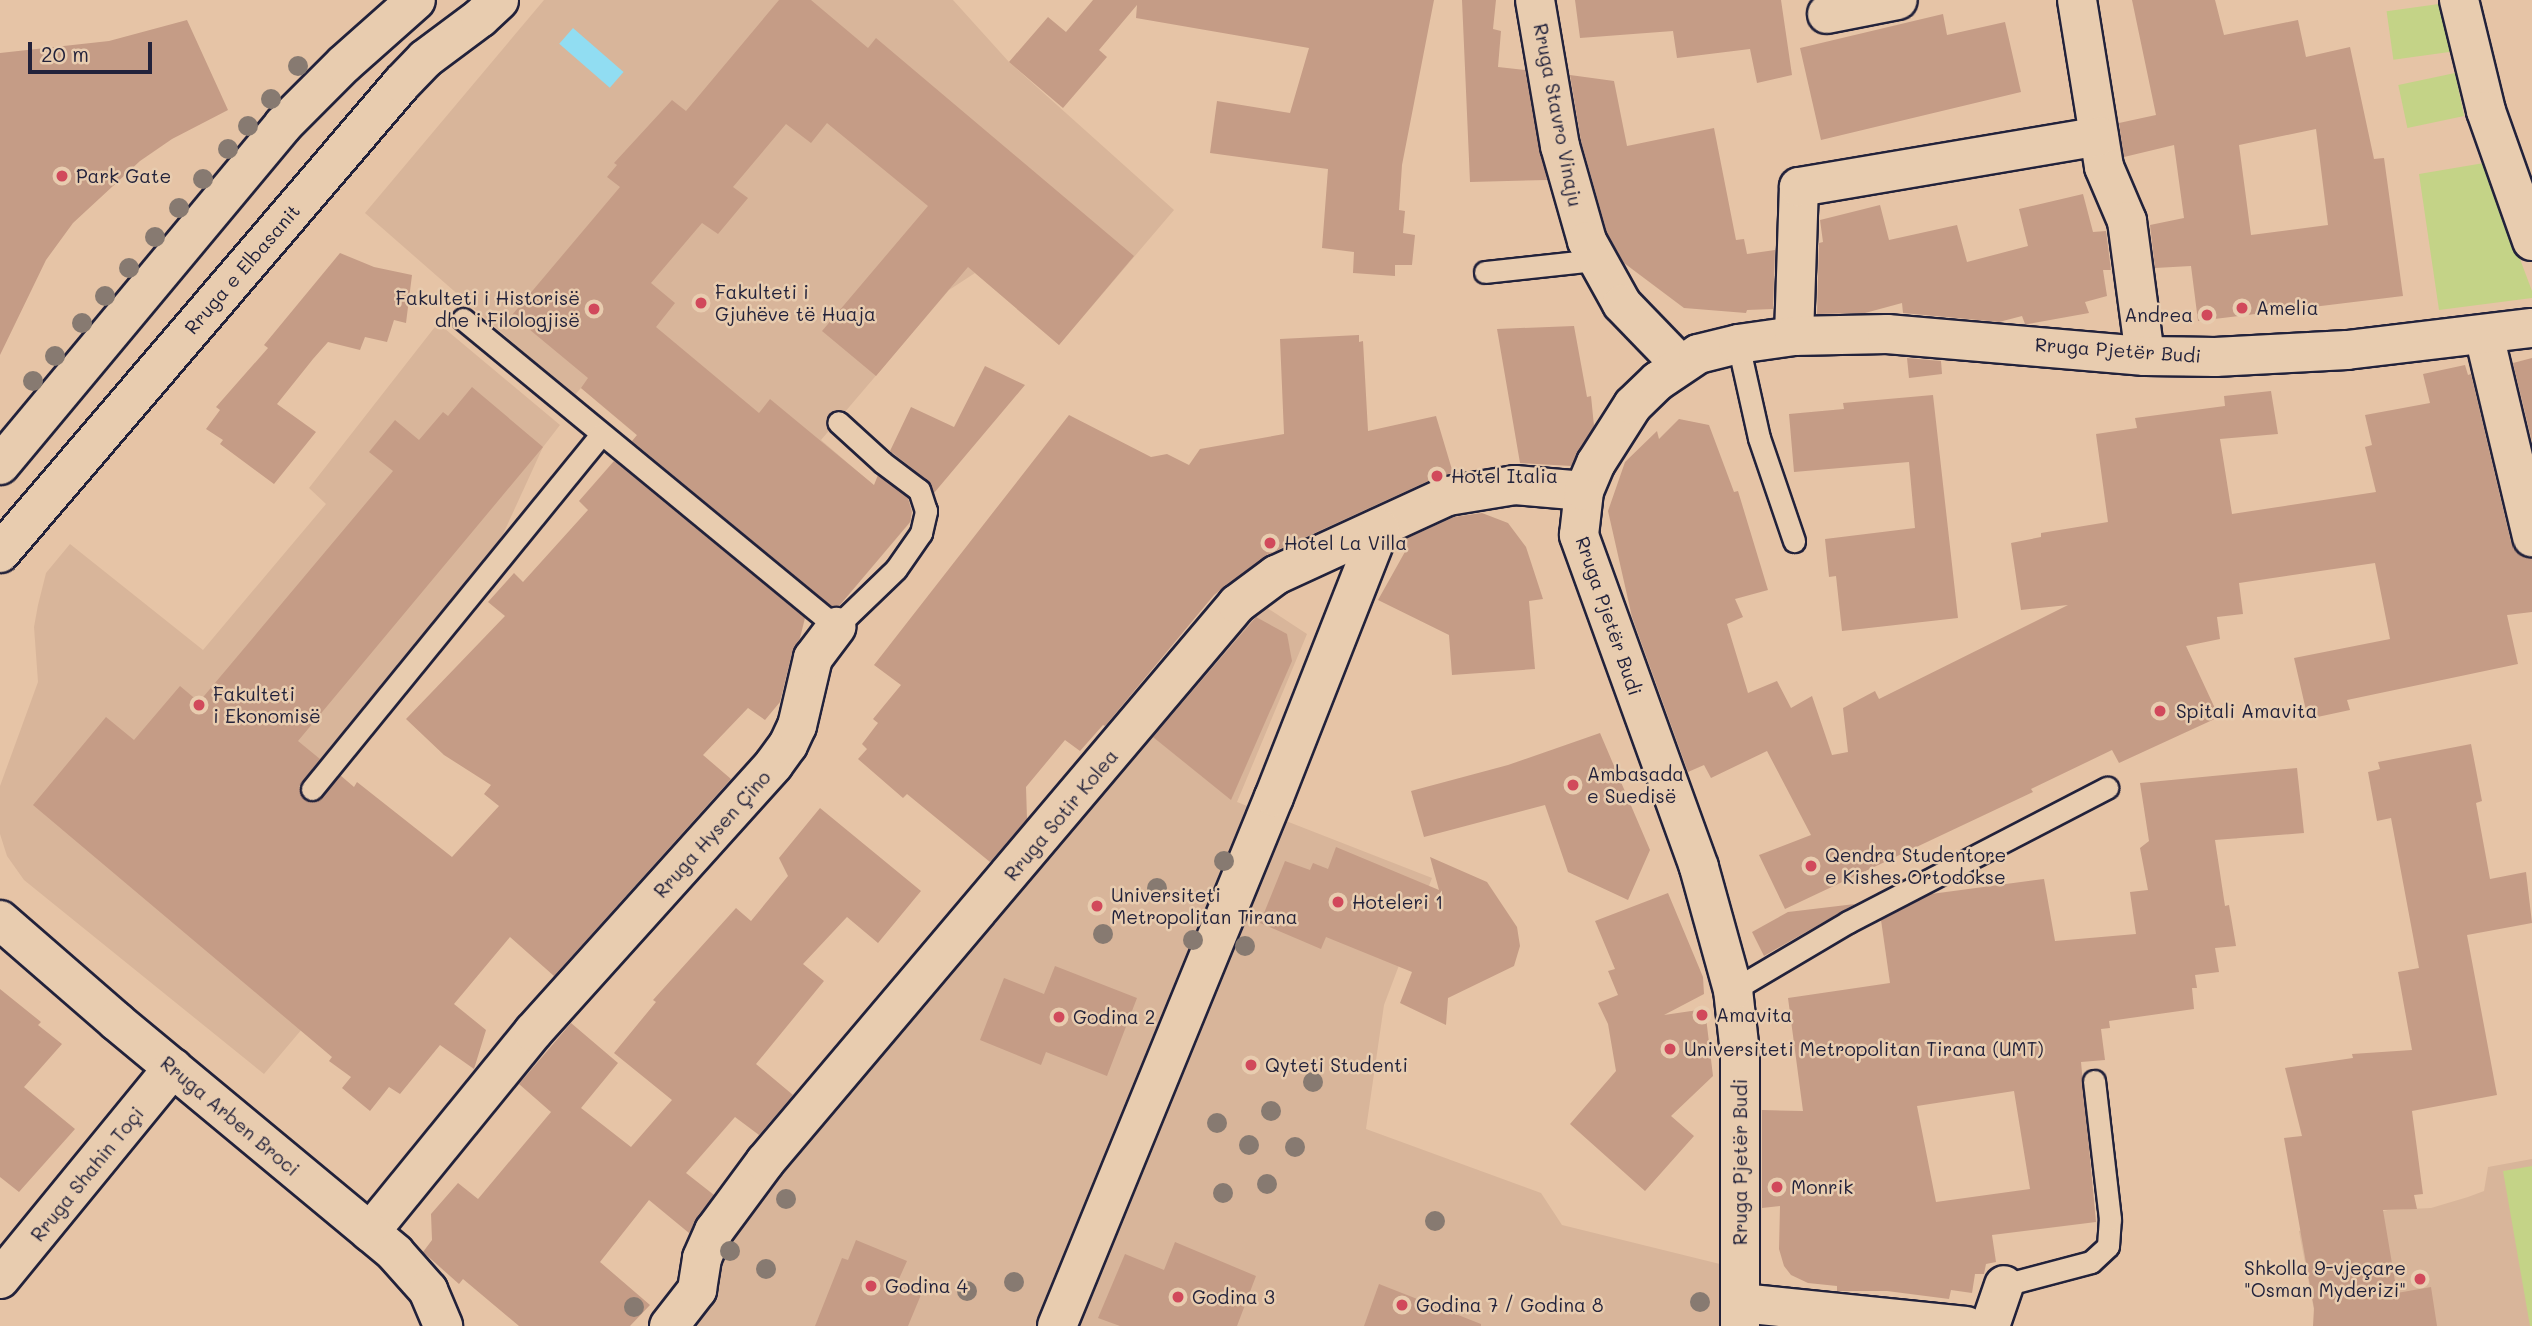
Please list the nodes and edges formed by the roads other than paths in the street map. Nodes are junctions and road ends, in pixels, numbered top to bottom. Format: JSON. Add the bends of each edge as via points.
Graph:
{"nodes":[{"id":1,"x":499,"y":0,"type":"edge"},
{"id":2,"x":1535,"y":0,"type":"edge"},
{"id":3,"x":1898,"y":0,"type":"edge"},
{"id":4,"x":2077,"y":0,"type":"edge"},
{"id":5,"x":2459,"y":0,"type":"edge"},
{"id":6,"x":401,"y":4,"type":"edge"},
{"id":7,"x":1828,"y":14,"type":"dead end"},
{"id":8,"x":2099,"y":135,"type":"junction"},
{"id":9,"x":2532,"y":241,"type":"edge"},
{"id":10,"x":1595,"y":260,"type":"junction"},
{"id":11,"x":1485,"y":272,"type":"dead end"},
{"id":12,"x":463,"y":319,"type":"dead end"},
{"id":13,"x":2532,"y":328,"type":"edge"},
{"id":14,"x":2484,"y":335,"type":"junction"},
{"id":15,"x":1794,"y":336,"type":"junction"},
{"id":16,"x":1738,"y":344,"type":"junction"},
{"id":17,"x":2146,"y":356,"type":"junction"},
{"id":18,"x":1680,"y":364,"type":"junction"},
{"id":19,"x":838,"y":422,"type":"dead end"},
{"id":20,"x":602,"y":434,"type":"junction"},
{"id":21,"x":0,"y":465,"type":"edge"},
{"id":22,"x":1584,"y":491,"type":"junction"},
{"id":23,"x":1380,"y":528,"type":"junction"},
{"id":24,"x":2532,"y":537,"type":"edge"},
{"id":25,"x":1794,"y":541,"type":"dead end"},
{"id":26,"x":0,"y":553,"type":"edge"},
{"id":27,"x":836,"y":627,"type":"junction"},
{"id":28,"x":2106,"y":788,"type":"dead end"},
{"id":29,"x":312,"y":789,"type":"dead end"},
{"id":30,"x":0,"y":920,"type":"edge"},
{"id":31,"x":1733,"y":990,"type":"junction"},
{"id":32,"x":173,"y":1068,"type":"junction"},
{"id":33,"x":2094,"y":1081,"type":"dead end"},
{"id":34,"x":369,"y":1232,"type":"junction"},
{"id":35,"x":0,"y":1279,"type":"edge"},
{"id":36,"x":2004,"y":1284,"type":"joint"},
{"id":37,"x":1741,"y":1315,"type":"edge"},
{"id":38,"x":439,"y":1323,"type":"edge"},
{"id":39,"x":669,"y":1326,"type":"edge"},
{"id":40,"x":1057,"y":1326,"type":"edge"},
{"id":41,"x":1966,"y":1326,"type":"edge"},
{"id":42,"x":1990,"y":1326,"type":"edge"}],
"edges":[{"from":1,"to":26,"type":"street","name":"Rruga e Elbasanit","via":[[402,83]]},
{"from":2,"to":10,"type":"street","name":"Rruga Stavro Vinaju","via":[[1560,146]]},
{"from":3,"to":7,"type":"street"},
{"from":4,"to":8,"type":"street"},
{"from":5,"to":9,"type":"street","via":[[2486,111]]},
{"from":6,"to":21,"type":"street","via":[[283,125]]},
{"from":8,"to":15,"type":"street","via":[[1799,187]]},
{"from":8,"to":17,"type":"street","via":[[2104,167],[2127,221]]},
{"from":10,"to":11,"type":"lane"},
{"from":10,"to":18,"type":"street","name":"Rruga Stavro Vinaju","via":[[1622,304]]},
{"from":12,"to":20,"type":"lane"},
{"from":13,"to":14,"type":"street","name":"Rruga Pjetër Budi"},
{"from":14,"to":17,"type":"street","name":"Rruga Pjetër Budi","via":[[2298,354]]},
{"from":14,"to":24,"type":"street"},
{"from":15,"to":16,"type":"street","name":"Rruga Pjetër Budi"},
{"from":15,"to":17,"type":"street","name":"Rruga Pjetër Budi","via":[[1887,334]]},
{"from":16,"to":18,"type":"street","name":"Rruga Pjetër Budi","via":[[1698,354]]},
{"from":16,"to":25,"type":"lane","via":[[1759,438]]},
{"from":18,"to":22,"type":"street","name":"Rruga Pjetër Budi","via":[[1633,405]]},
{"from":19,"to":27,"type":"lane","name":"Rruga Hysen Çino","via":[[919,490],[926,511],[921,533],[896,569]]},
{"from":20,"to":27,"type":"lane"},
{"from":20,"to":29,"type":"lane"},
{"from":22,"to":23,"type":"street","name":"Rruga Sotir Kolea","via":[[1515,485],[1469,491],[1430,503]]},
{"from":22,"to":31,"type":"street","name":"Rruga Pjetër Budi","via":[[1579,536],[1699,867]]},
{"from":23,"to":39,"type":"street","name":"Rruga Sotir Kolea","via":[[1276,575],[1237,604],[765,1162],[714,1231],[702,1258],[697,1290]]},
{"from":23,"to":40,"type":"street"},
{"from":27,"to":34,"type":"street","name":"Rruga Hysen Çino","via":[[813,658],[797,726],[774,764],[533,1032]]},
{"from":28,"to":31,"type":"lane","via":[[1848,922]]},
{"from":30,"to":32,"type":"street","name":"Rruga Arben Broci"},
{"from":31,"to":37,"type":"street","name":"Rruga Pjetër Budi","via":[[1740,1053]]},
{"from":32,"to":34,"type":"street","name":"Rruga Arben Broci"},
{"from":32,"to":35,"type":"street","name":"Rruga Shahin Toçi"},
{"from":33,"to":36,"type":"lane","via":[[2110,1219],[2108,1247],[2091,1262]]},
{"from":34,"to":38,"type":"street","name":"Rruga Arben Broci","via":[[395,1252],[428,1290]]},
{"from":36,"to":42,"type":"street"},
{"from":37,"to":41,"type":"street"}]}
